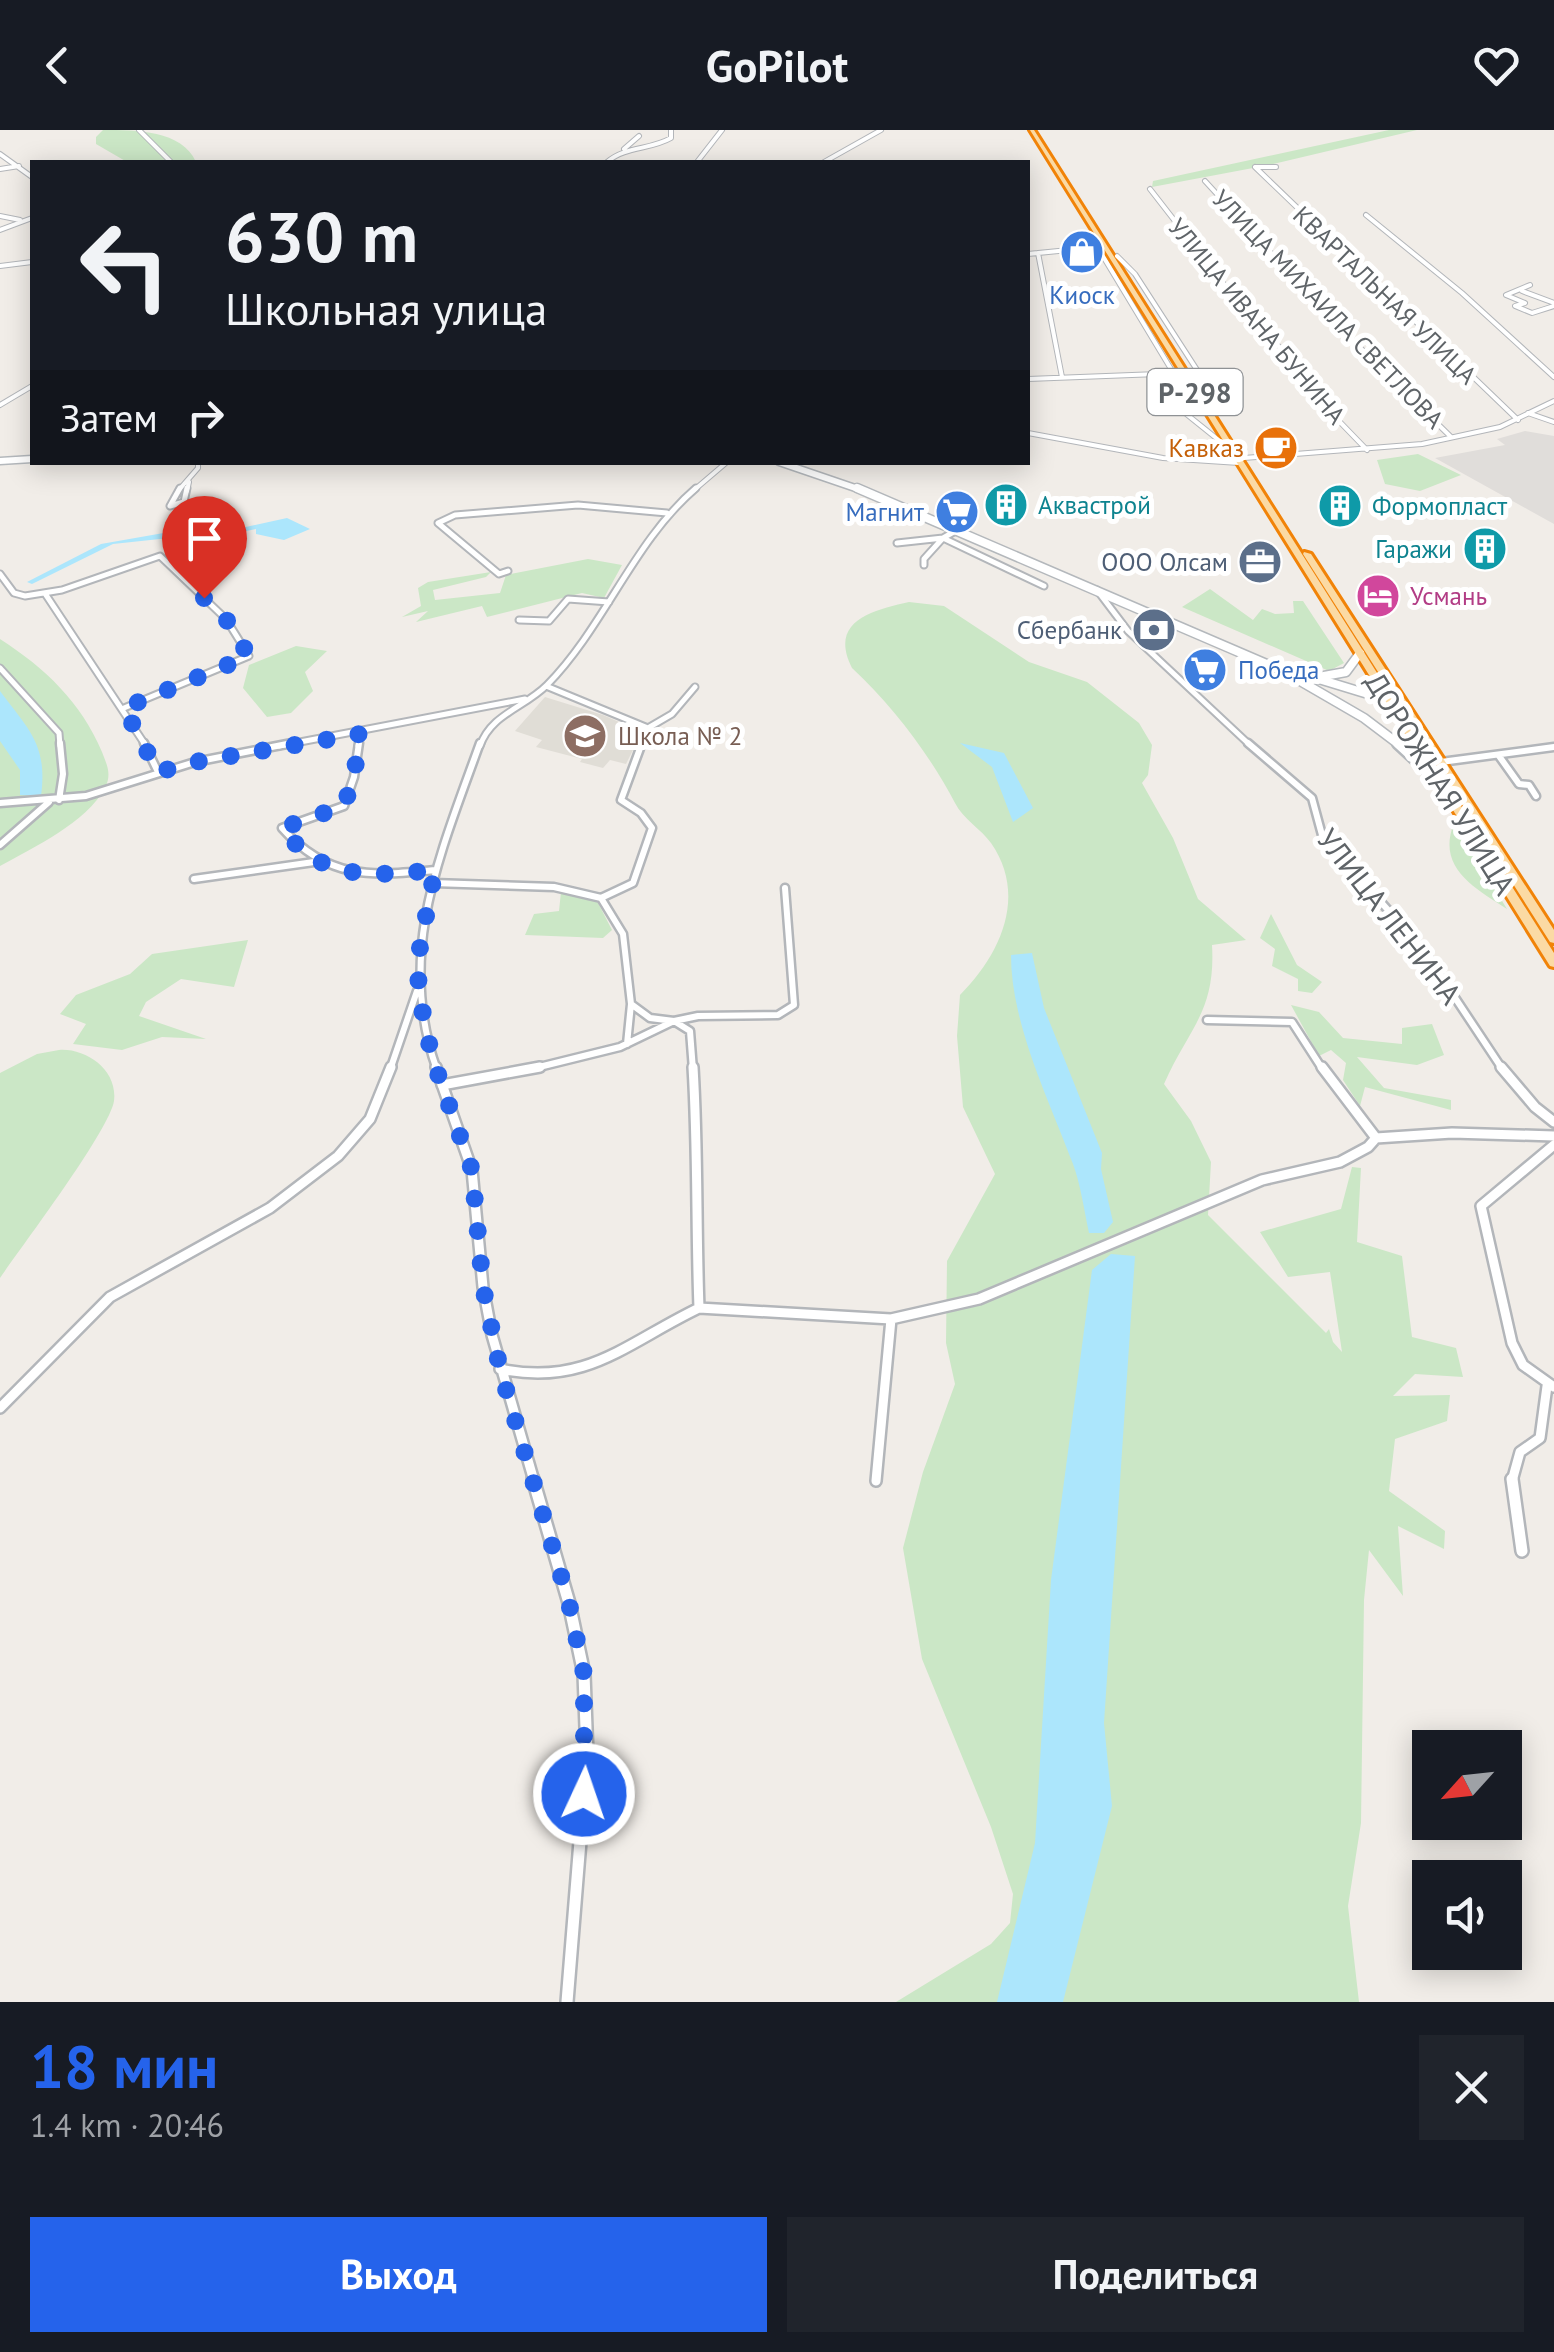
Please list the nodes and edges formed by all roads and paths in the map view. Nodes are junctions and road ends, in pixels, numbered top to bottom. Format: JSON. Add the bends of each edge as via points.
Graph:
{"nodes":[{"id":1,"x":138,"y":130,"type":"edge"},
{"id":2,"x":671,"y":130,"type":"edge"},
{"id":3,"x":722,"y":130,"type":"edge"},
{"id":4,"x":880,"y":130,"type":"edge"},
{"id":5,"x":1035,"y":130,"type":"edge"},
{"id":6,"x":639,"y":136,"type":"dead end"},
{"id":7,"x":624,"y":149,"type":"junction"},
{"id":8,"x":0,"y":154,"type":"edge"},
{"id":9,"x":170,"y":160,"type":"edge"},
{"id":10,"x":610,"y":160,"type":"edge"},
{"id":11,"x":699,"y":160,"type":"edge"},
{"id":12,"x":828,"y":160,"type":"edge"},
{"id":13,"x":19,"y":166,"type":"junction"},
{"id":14,"x":1276,"y":167,"type":"dead end"},
{"id":15,"x":0,"y":169,"type":"edge"},
{"id":16,"x":30,"y":175,"type":"edge"},
{"id":17,"x":1205,"y":181,"type":"dead end"},
{"id":18,"x":1150,"y":189,"type":"dead end"},
{"id":19,"x":1366,"y":215,"type":"dead end"},
{"id":20,"x":0,"y":216,"type":"edge"},
{"id":21,"x":30,"y":218,"type":"edge"},
{"id":22,"x":24,"y":220,"type":"junction"},
{"id":23,"x":0,"y":230,"type":"edge"},
{"id":24,"x":1104,"y":249,"type":"junction"},
{"id":25,"x":1038,"y":253,"type":"junction"},
{"id":26,"x":1030,"y":254,"type":"edge"},
{"id":27,"x":30,"y":262,"type":"edge"},
{"id":28,"x":0,"y":266,"type":"edge"},
{"id":29,"x":1530,"y":285,"type":"dead end"},
{"id":30,"x":1522,"y":290,"type":"junction"},
{"id":31,"x":1554,"y":304,"type":"edge"},
{"id":32,"x":1162,"y":374,"type":"junction"},
{"id":33,"x":1179,"y":374,"type":"junction"},
{"id":34,"x":1554,"y":376,"type":"edge"},
{"id":35,"x":1062,"y":377,"type":"junction"},
{"id":36,"x":1030,"y":378,"type":"edge"},
{"id":37,"x":30,"y":387,"type":"edge"},
{"id":38,"x":1554,"y":401,"type":"edge"},
{"id":39,"x":0,"y":405,"type":"edge"},
{"id":40,"x":1528,"y":413,"type":"junction"},
{"id":41,"x":1518,"y":420,"type":"junction"},
{"id":42,"x":1554,"y":422,"type":"edge"},
{"id":43,"x":1030,"y":433,"type":"edge"},
{"id":44,"x":1451,"y":438,"type":"junction"},
{"id":45,"x":1231,"y":450,"type":"junction"},
{"id":46,"x":1368,"y":450,"type":"junction"},
{"id":47,"x":30,"y":458,"type":"edge"},
{"id":48,"x":1242,"y":460,"type":"junction"},
{"id":49,"x":0,"y":461,"type":"edge"},
{"id":50,"x":197,"y":465,"type":"edge"},
{"id":51,"x":723,"y":465,"type":"edge"},
{"id":52,"x":789,"y":465,"type":"edge"},
{"id":53,"x":189,"y":482,"type":"junction"},
{"id":54,"x":667,"y":512,"type":"junction"},
{"id":55,"x":959,"y":529,"type":"junction"},
{"id":56,"x":944,"y":538,"type":"junction"},
{"id":57,"x":896,"y":542,"type":"dead end"},
{"id":58,"x":924,"y":565,"type":"dead end"},
{"id":59,"x":508,"y":572,"type":"dead end"},
{"id":60,"x":0,"y":574,"type":"edge"},
{"id":61,"x":1044,"y":586,"type":"dead end"},
{"id":62,"x":1097,"y":590,"type":"junction"},
{"id":63,"x":46,"y":595,"type":"junction"},
{"id":64,"x":609,"y":602,"type":"junction"},
{"id":65,"x":519,"y":620,"type":"dead end"},
{"id":66,"x":1360,"y":654,"type":"junction"},
{"id":67,"x":1266,"y":663,"type":"junction"},
{"id":68,"x":0,"y":668,"type":"edge"},
{"id":69,"x":1314,"y":677,"type":"junction"},
{"id":70,"x":546,"y":686,"type":"junction"},
{"id":71,"x":694,"y":687,"type":"dead end"},
{"id":72,"x":1375,"y":693,"type":"junction"},
{"id":73,"x":1387,"y":697,"type":"junction"},
{"id":74,"x":525,"y":699,"type":"junction"},
{"id":75,"x":1404,"y":705,"type":"junction"},
{"id":76,"x":124,"y":708,"type":"junction"},
{"id":77,"x":1358,"y":710,"type":"junction"},
{"id":78,"x":648,"y":728,"type":"junction"},
{"id":79,"x":360,"y":734,"type":"junction"},
{"id":80,"x":1554,"y":746,"type":"edge"},
{"id":81,"x":1499,"y":756,"type":"junction"},
{"id":82,"x":1441,"y":762,"type":"junction"},
{"id":83,"x":158,"y":772,"type":"junction"},
{"id":84,"x":1445,"y":787,"type":"junction"},
{"id":85,"x":1536,"y":796,"type":"dead end"},
{"id":86,"x":55,"y":801,"type":"junction"},
{"id":87,"x":0,"y":804,"type":"edge"},
{"id":88,"x":0,"y":845,"type":"edge"},
{"id":89,"x":314,"y":862,"type":"junction"},
{"id":90,"x":435,"y":870,"type":"junction"},
{"id":91,"x":194,"y":879,"type":"dead end"},
{"id":92,"x":433,"y":883,"type":"junction"},
{"id":93,"x":784,"y":888,"type":"dead end"},
{"id":94,"x":601,"y":898,"type":"junction"},
{"id":95,"x":1554,"y":939,"type":"edge"},
{"id":96,"x":1554,"y":963,"type":"edge"},
{"id":97,"x":418,"y":990,"type":"junction"},
{"id":98,"x":631,"y":1004,"type":"junction"},
{"id":99,"x":1207,"y":1020,"type":"dead end"},
{"id":100,"x":674,"y":1021,"type":"junction"},
{"id":101,"x":627,"y":1044,"type":"junction"},
{"id":102,"x":442,"y":1086,"type":"junction"},
{"id":103,"x":1554,"y":1122,"type":"edge"},
{"id":104,"x":1554,"y":1136,"type":"edge"},
{"id":105,"x":1376,"y":1138,"type":"junction"},
{"id":106,"x":1554,"y":1145,"type":"edge"},
{"id":107,"x":699,"y":1308,"type":"junction"},
{"id":108,"x":891,"y":1319,"type":"junction"},
{"id":109,"x":500,"y":1369,"type":"junction"},
{"id":110,"x":1551,"y":1386,"type":"edge"},
{"id":111,"x":0,"y":1408,"type":"edge"},
{"id":112,"x":876,"y":1482,"type":"dead end"},
{"id":113,"x":1522,"y":1550,"type":"dead end"},
{"id":114,"x":567,"y":2002,"type":"edge"}],
"edges":[{"from":1,"to":9,"type":"street"},
{"from":2,"to":7,"type":"street","via":[[671,138],[657,147]]},
{"from":3,"to":11,"type":"street"},
{"from":4,"to":12,"type":"street"},
{"from":5,"to":24,"type":"highway","number":"Р-298"},
{"from":6,"to":7,"type":"street"},
{"from":7,"to":10,"type":"street"},
{"from":8,"to":13,"type":"street"},
{"from":13,"to":15,"type":"street"},
{"from":13,"to":16,"type":"street"},
{"from":14,"to":41,"type":"street","name":"КВАРТАЛЬНАЯ УЛИЦА","via":[[1255,167]]},
{"from":17,"to":44,"type":"street","name":"УЛИЦА МИХАИЛА СВЕТЛОВА"},
{"from":18,"to":46,"type":"street","name":"УЛИЦА ИВАНА БУНИНА","via":[[1248,315]]},
{"from":19,"to":34,"type":"street","name":"КВАРТАЛЬНАЯ УЛИЦА"},
{"from":20,"to":22,"type":"street"},
{"from":21,"to":22,"type":"street"},
{"from":22,"to":23,"type":"street"},
{"from":24,"to":25,"type":"street"},
{"from":24,"to":33,"type":"highway","number":"Р-298"},
{"from":24,"to":48,"type":"highway","number":"Р-298","via":[[1117,256]]},
{"from":25,"to":26,"type":"street"},
{"from":25,"to":35,"type":"street"},
{"from":27,"to":28,"type":"street"},
{"from":29,"to":30,"type":"street"},
{"from":30,"to":31,"type":"street"},
{"from":30,"to":31,"type":"street","via":[[1506,295],[1525,303],[1515,306],[1532,313]]},
{"from":32,"to":33,"type":"street"},
{"from":32,"to":35,"type":"street"},
{"from":32,"to":45,"type":"street","via":[[1186,413]]},
{"from":33,"to":45,"type":"highway","number":"Р-298"},
{"from":35,"to":36,"type":"street"},
{"from":37,"to":39,"type":"street"},
{"from":38,"to":40,"type":"street"},
{"from":40,"to":41,"type":"street"},
{"from":40,"to":42,"type":"street"},
{"from":41,"to":44,"type":"street"},
{"from":43,"to":48,"type":"street","via":[[1163,458]]},
{"from":44,"to":46,"type":"street"},
{"from":45,"to":48,"type":"highway","number":"Р-298"},
{"from":46,"to":48,"type":"street"},
{"from":47,"to":49,"type":"main road"},
{"from":48,"to":66,"type":"highway","number":"Р-298"},
{"from":48,"to":75,"type":"highway","name":"ДОРОЖНАЯ УЛИЦА","number":"Р-298"},
{"from":50,"to":53,"type":"street"},
{"from":51,"to":54,"type":"street"},
{"from":52,"to":55,"type":"main road","name":"УЛИЦА ЛЕНИНА"},
{"from":53,"to":53,"type":"street","via":[[171,499],[170,506],[184,502]]},
{"from":54,"to":59,"type":"street","via":[[578,505],[454,515],[438,523],[498,574]]},
{"from":54,"to":64,"type":"street"},
{"from":55,"to":56,"type":"street"},
{"from":55,"to":62,"type":"main road","name":"УЛИЦА ЛЕНИНА"},
{"from":56,"to":57,"type":"street"},
{"from":56,"to":58,"type":"street"},
{"from":56,"to":61,"type":"street"},
{"from":60,"to":63,"type":"street","via":[[14,593]]},
{"from":62,"to":67,"type":"main road","name":"УЛИЦА ЛЕНИНА"},
{"from":62,"to":103,"type":"street","name":"УЛИЦА ЛЕНИНА","via":[[1099,601],[1171,673],[1312,798],[1322,836],[1422,948],[1492,1052],[1539,1113]]},
{"from":63,"to":76,"type":"street"},
{"from":63,"to":76,"type":"street","via":[[160,556],[226,619],[249,656]]},
{"from":64,"to":65,"type":"street","via":[[568,599],[549,621]]},
{"from":64,"to":70,"type":"street"},
{"from":66,"to":69,"type":"main road","via":[[1346,672]]},
{"from":66,"to":73,"type":"highway","name":"ДОРОЖНАЯ УЛИЦА","number":"Р-298"},
{"from":67,"to":69,"type":"main road"},
{"from":67,"to":77,"type":"main road"},
{"from":68,"to":86,"type":"street","via":[[59,733],[63,774]]},
{"from":69,"to":72,"type":"main road"},
{"from":70,"to":74,"type":"street"},
{"from":70,"to":78,"type":"street"},
{"from":71,"to":78,"type":"street","via":[[672,714]]},
{"from":72,"to":73,"type":"main road"},
{"from":72,"to":77,"type":"main road","via":[[1360,700]]},
{"from":73,"to":75,"type":"main road"},
{"from":73,"to":84,"type":"highway","name":"ДОРОЖНАЯ УЛИЦА","number":"Р-298"},
{"from":74,"to":79,"type":"street"},
{"from":74,"to":90,"type":"street","via":[[486,728]]},
{"from":75,"to":82,"type":"highway","name":"ДОРОЖНАЯ УЛИЦА","number":"Р-298"},
{"from":76,"to":83,"type":"street"},
{"from":77,"to":84,"type":"main road"},
{"from":78,"to":94,"type":"street","via":[[621,800],[652,828],[633,883]]},
{"from":79,"to":83,"type":"street"},
{"from":79,"to":89,"type":"street","via":[[344,806],[282,828]]},
{"from":80,"to":81,"type":"street"},
{"from":81,"to":82,"type":"street"},
{"from":81,"to":85,"type":"street"},
{"from":82,"to":95,"type":"highway","name":"ДОРОЖНАЯ УЛИЦА","number":"Р-298"},
{"from":83,"to":86,"type":"street"},
{"from":84,"to":96,"type":"highway","name":"ДОРОЖНАЯ УЛИЦА","number":"Р-298"},
{"from":86,"to":87,"type":"street"},
{"from":86,"to":88,"type":"street"},
{"from":89,"to":90,"type":"street","via":[[348,871]]},
{"from":89,"to":91,"type":"street"},
{"from":90,"to":92,"type":"street"},
{"from":92,"to":94,"type":"street","via":[[554,887]]},
{"from":92,"to":97,"type":"street"},
{"from":93,"to":100,"type":"street","via":[[794,1005],[778,1015]]},
{"from":94,"to":98,"type":"street","via":[[623,934]]},
{"from":97,"to":102,"type":"street"},
{"from":97,"to":111,"type":"street","via":[[370,1119],[338,1156],[270,1208],[110,1298]]},
{"from":98,"to":100,"type":"street","via":[[650,1018]]},
{"from":98,"to":101,"type":"street"},
{"from":99,"to":105,"type":"street","via":[[1292,1022]]},
{"from":100,"to":101,"type":"street"},
{"from":100,"to":107,"type":"street","via":[[690,1030]]},
{"from":101,"to":102,"type":"street"},
{"from":102,"to":109,"type":"street","via":[[472,1170],[483,1287]]},
{"from":104,"to":105,"type":"street"},
{"from":105,"to":108,"type":"street","via":[[1340,1162],[1262,1180],[980,1299]]},
{"from":106,"to":110,"type":"street","via":[[1481,1206],[1512,1343],[1522,1365]]},
{"from":107,"to":108,"type":"street"},
{"from":107,"to":109,"type":"street","via":[[594,1367],[525,1374]]},
{"from":108,"to":112,"type":"street"},
{"from":109,"to":114,"type":"street","via":[[584,1674],[586,1754]]},
{"from":110,"to":113,"type":"street","via":[[1540,1438],[1520,1452],[1512,1478]]}]}
